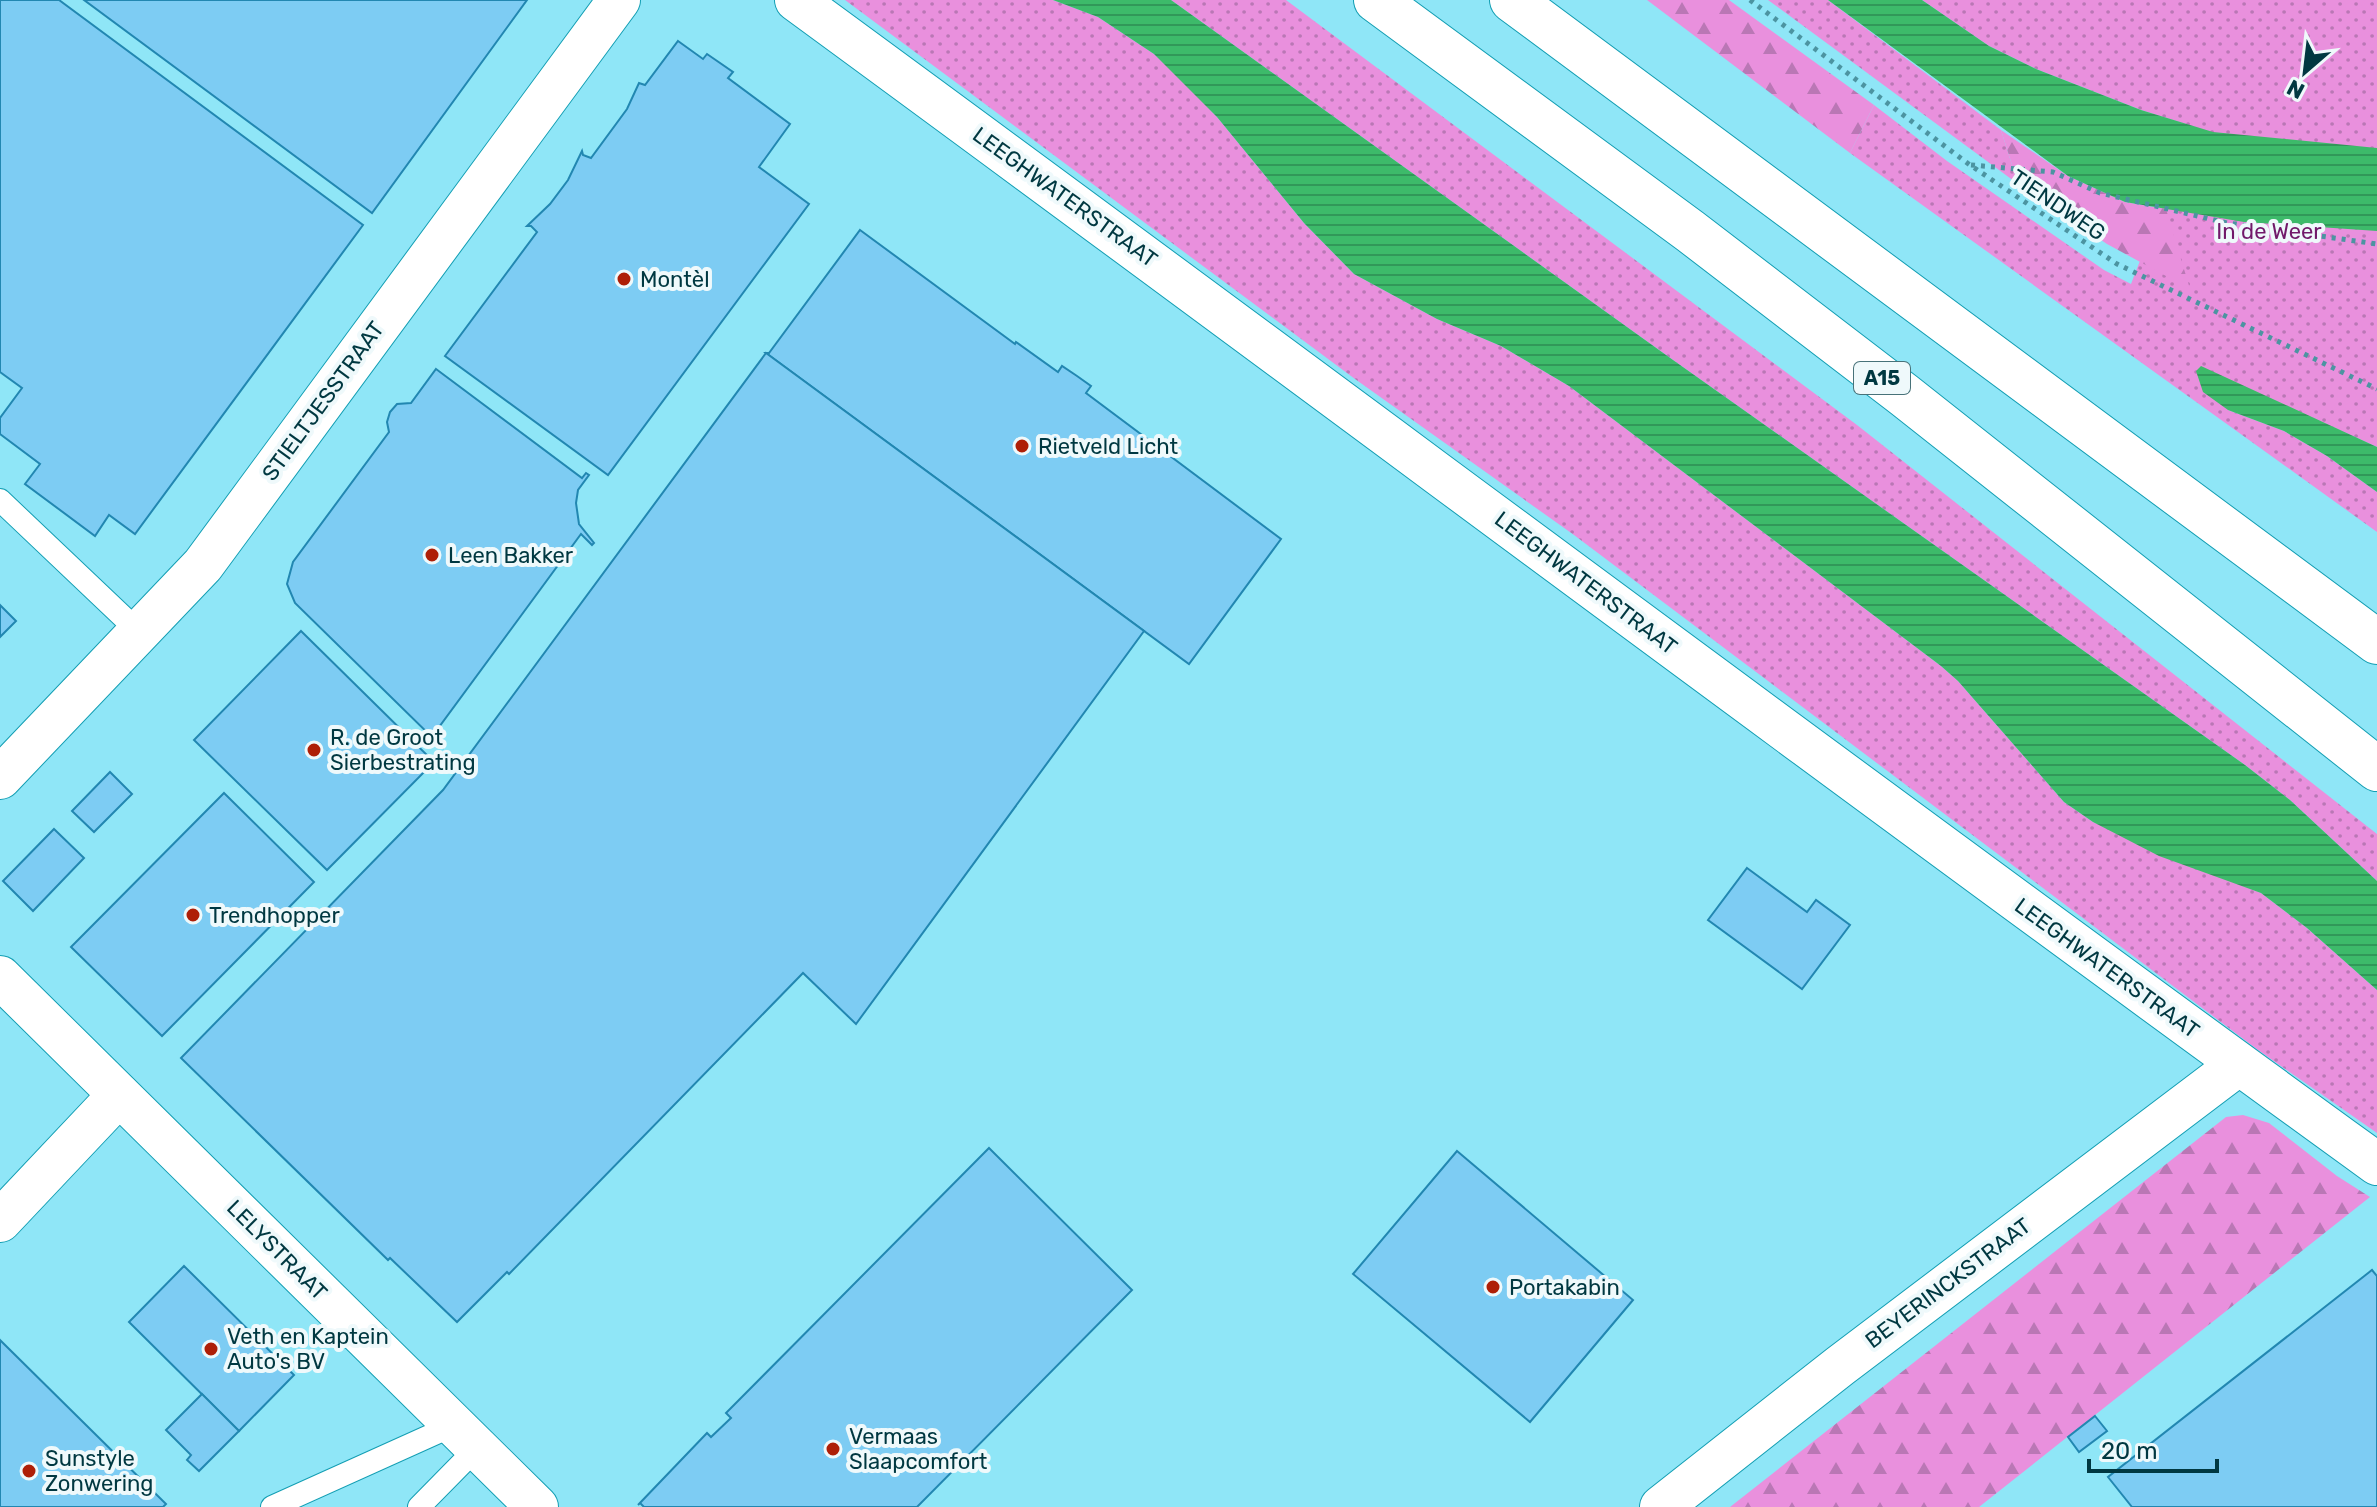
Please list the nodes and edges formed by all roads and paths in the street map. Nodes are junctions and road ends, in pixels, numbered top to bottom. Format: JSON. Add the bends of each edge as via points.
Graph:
{"nodes":[{"id":1,"x":619,"y":0,"type":"edge"},
{"id":2,"x":796,"y":0,"type":"edge"},
{"id":3,"x":1376,"y":0,"type":"edge"},
{"id":4,"x":1512,"y":0,"type":"edge"},
{"id":5,"x":1750,"y":0,"type":"edge"},
{"id":6,"x":1970,"y":165,"type":"junction"},
{"id":7,"x":2377,"y":244,"type":"edge"},
{"id":8,"x":2377,"y":389,"type":"edge"},
{"id":9,"x":0,"y":500,"type":"edge"},
{"id":10,"x":139,"y":632,"type":"junction"},
{"id":11,"x":2377,"y":642,"type":"edge"},
{"id":12,"x":2377,"y":769,"type":"edge"},
{"id":13,"x":0,"y":778,"type":"edge"},
{"id":14,"x":0,"y":977,"type":"edge"},
{"id":15,"x":2239,"y":1064,"type":"junction"},
{"id":16,"x":119,"y":1095,"type":"junction"},
{"id":17,"x":2377,"y":1164,"type":"edge"},
{"id":18,"x":0,"y":1221,"type":"edge"},
{"id":19,"x":466,"y":1437,"type":"junction"},
{"id":20,"x":272,"y":1507,"type":"edge"},
{"id":21,"x":419,"y":1507,"type":"edge"},
{"id":22,"x":537,"y":1507,"type":"edge"},
{"id":23,"x":1661,"y":1507,"type":"edge"}],
"edges":[{"from":1,"to":10,"type":"street","name":"STIELTJESSTRAAT","via":[[203,565]]},
{"from":2,"to":15,"type":"street","name":"LEEGHWATERSTRAAT"},
{"from":3,"to":12,"type":"highway","number":"A15","via":[[1904,395]]},
{"from":4,"to":11,"type":"highway"},
{"from":5,"to":6,"type":"path","name":"TIENDWEG"},
{"from":6,"to":7,"type":"path","via":[[2053,172],[2100,193],[2227,223]]},
{"from":6,"to":8,"type":"path","name":"TIENDWEG","via":[[2117,264]]},
{"from":9,"to":10,"type":"lane"},
{"from":10,"to":13,"type":"street","name":"STIELTJESSTRAAT"},
{"from":14,"to":16,"type":"street","name":"LELYSTRAAT"},
{"from":15,"to":17,"type":"street","name":"LEEGHWATERSTRAAT"},
{"from":15,"to":23,"type":"street","name":"BEYERINCKSTRAAT"},
{"from":16,"to":18,"type":"street"},
{"from":16,"to":19,"type":"street","name":"LELYSTRAAT"},
{"from":19,"to":20,"type":"lane"},
{"from":19,"to":21,"type":"lane"},
{"from":19,"to":22,"type":"street","name":"LELYSTRAAT"}]}
